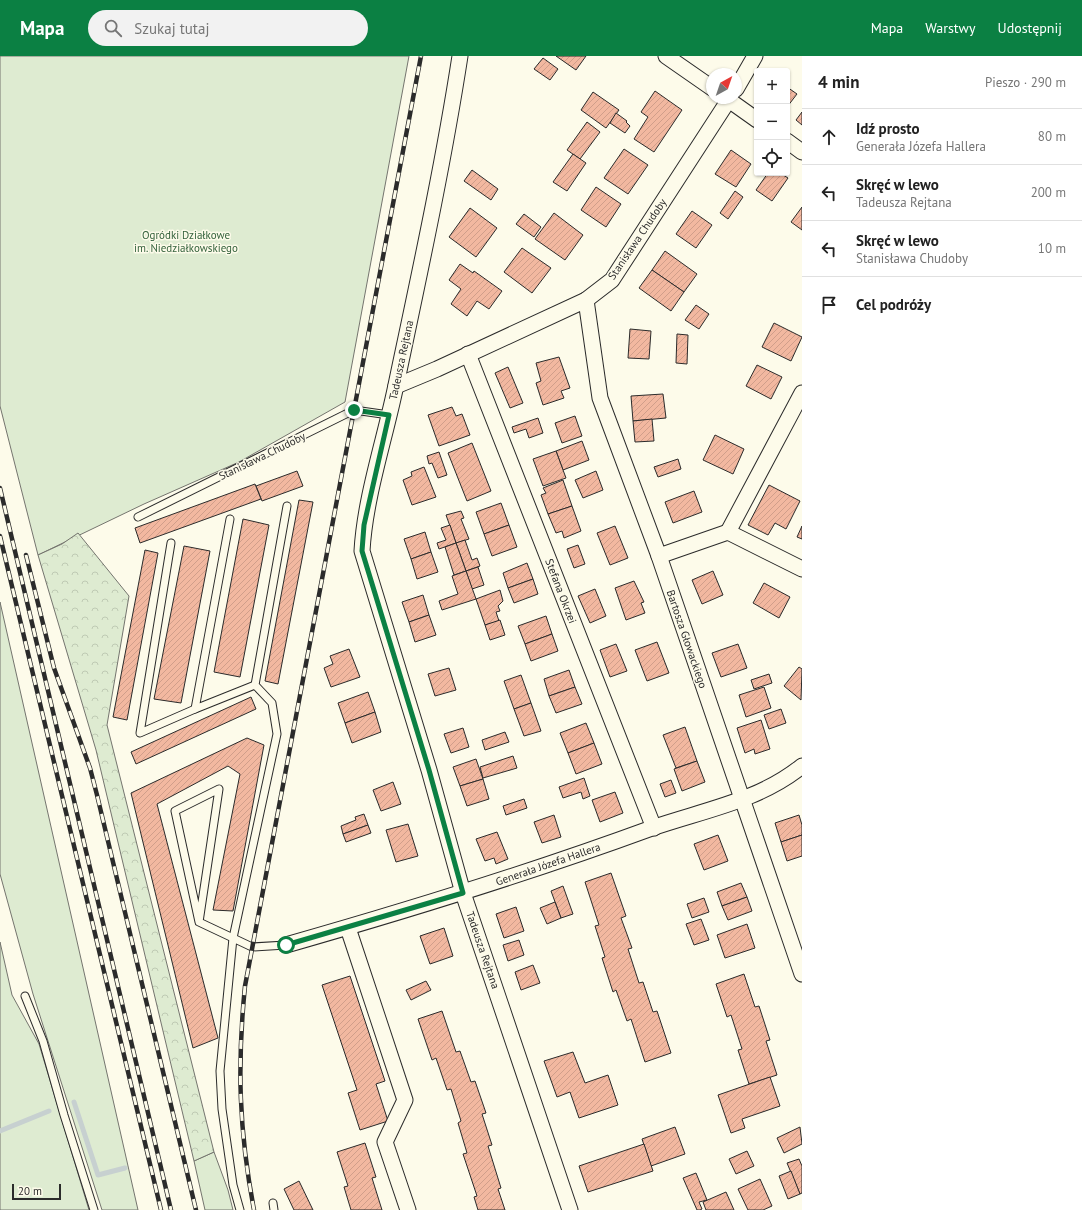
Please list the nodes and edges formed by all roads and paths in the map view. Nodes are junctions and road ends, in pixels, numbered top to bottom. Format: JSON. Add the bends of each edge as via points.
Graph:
{"nodes":[{"id":1,"x":460,"y":56,"type":"edge"},
{"id":2,"x":666,"y":56,"type":"edge"},
{"id":3,"x":755,"y":56,"type":"edge"},
{"id":4,"x":742,"y":77,"type":"edge"},
{"id":5,"x":706,"y":84,"type":"edge"},
{"id":6,"x":725,"y":104,"type":"edge"},
{"id":7,"x":739,"y":104,"type":"edge"},
{"id":8,"x":754,"y":117,"type":"edge"},
{"id":9,"x":790,"y":143,"type":"edge"},
{"id":10,"x":802,"y":152,"type":"edge"},
{"id":11,"x":586,"y":300,"type":"junction"},
{"id":12,"x":468,"y":354,"type":"junction"},
{"id":13,"x":396,"y":386,"type":"junction"},
{"id":14,"x":802,"y":393,"type":"edge"},
{"id":15,"x":389,"y":415,"type":"junction"},
{"id":16,"x":287,"y":506,"type":"dead end"},
{"id":17,"x":138,"y":517,"type":"dead end"},
{"id":18,"x":230,"y":519,"type":"dead end"},
{"id":19,"x":728,"y":532,"type":"junction"},
{"id":20,"x":171,"y":543,"type":"dead end"},
{"id":21,"x":659,"y":556,"type":"junction"},
{"id":22,"x":802,"y":570,"type":"edge"},
{"id":23,"x":255,"y":685,"type":"junction"},
{"id":24,"x":195,"y":709,"type":"junction"},
{"id":25,"x":802,"y":766,"type":"edge"},
{"id":26,"x":742,"y":800,"type":"junction"},
{"id":27,"x":654,"y":828,"type":"junction"},
{"id":28,"x":463,"y":893,"type":"junction"},
{"id":29,"x":199,"y":922,"type":"junction"},
{"id":30,"x":348,"y":928,"type":"junction"},
{"id":31,"x":233,"y":938,"type":"junction"},
{"id":32,"x":286,"y":945,"type":"joint"},
{"id":33,"x":802,"y":974,"type":"edge"},
{"id":34,"x":25,"y":996,"type":"dead end"},
{"id":35,"x":94,"y":1210,"type":"edge"},
{"id":36,"x":240,"y":1210,"type":"edge"},
{"id":37,"x":408,"y":1210,"type":"edge"},
{"id":38,"x":570,"y":1210,"type":"edge"}],
"edges":[{"from":1,"to":13,"type":"street","name":"Tadeusza Rejtana"},
{"from":2,"to":5,"type":"street"},
{"from":3,"to":4,"type":"street","name":"Stanisława Chudoby"},
{"from":6,"to":11,"type":"street","name":"Stanisława Chudoby","via":[[612,280]]},
{"from":7,"to":8,"type":"street"},
{"from":9,"to":10,"type":"street"},
{"from":11,"to":12,"type":"street","name":"Stanisława Chudoby"},
{"from":11,"to":21,"type":"street","name":"Bartosza Głowackiego","via":[[600,398]]},
{"from":12,"to":13,"type":"street","name":"Stanisława Chudoby"},
{"from":12,"to":27,"type":"street","name":"Stefana Okrzei"},
{"from":13,"to":15,"type":"street","name":"Tadeusza Rejtana"},
{"from":14,"to":19,"type":"street"},
{"from":15,"to":17,"type":"lane","name":"Stanisława Chudoby","via":[[354,410]]},
{"from":15,"to":28,"type":"street","name":"Tadeusza Rejtana","via":[[364,525],[362,551],[429,770]]},
{"from":16,"to":23,"type":"lane"},
{"from":18,"to":24,"type":"lane"},
{"from":19,"to":21,"type":"street"},
{"from":19,"to":22,"type":"street"},
{"from":20,"to":24,"type":"lane","via":[[140,733]]},
{"from":21,"to":26,"type":"street","name":"Bartosza Głowackiego"},
{"from":23,"to":24,"type":"lane"},
{"from":23,"to":31,"type":"lane","via":[[272,703],[277,734]]},
{"from":25,"to":26,"type":"street","name":"Generała Józefa Hallera","via":[[782,781]]},
{"from":26,"to":27,"type":"street","name":"Generała Józefa Hallera"},
{"from":26,"to":33,"type":"street","name":"Bartosza Głowackiego"},
{"from":27,"to":28,"type":"street","name":"Generała Józefa Hallera"},
{"from":28,"to":30,"type":"street","name":"Generała Józefa Hallera"},
{"from":28,"to":38,"type":"street","name":"Tadeusza Rejtana"},
{"from":29,"to":29,"type":"lane","via":[[205,883],[219,789],[175,811]]},
{"from":29,"to":31,"type":"lane"},
{"from":30,"to":32,"type":"street","name":"Generała Józefa Hallera"},
{"from":30,"to":37,"type":"street","via":[[405,1100],[385,1142]]},
{"from":31,"to":32,"type":"lane","via":[[252,947]]},
{"from":31,"to":36,"type":"lane","via":[[220,1071],[222,1109],[233,1185]]},
{"from":34,"to":35,"type":"lane","via":[[43,1041]]}]}
